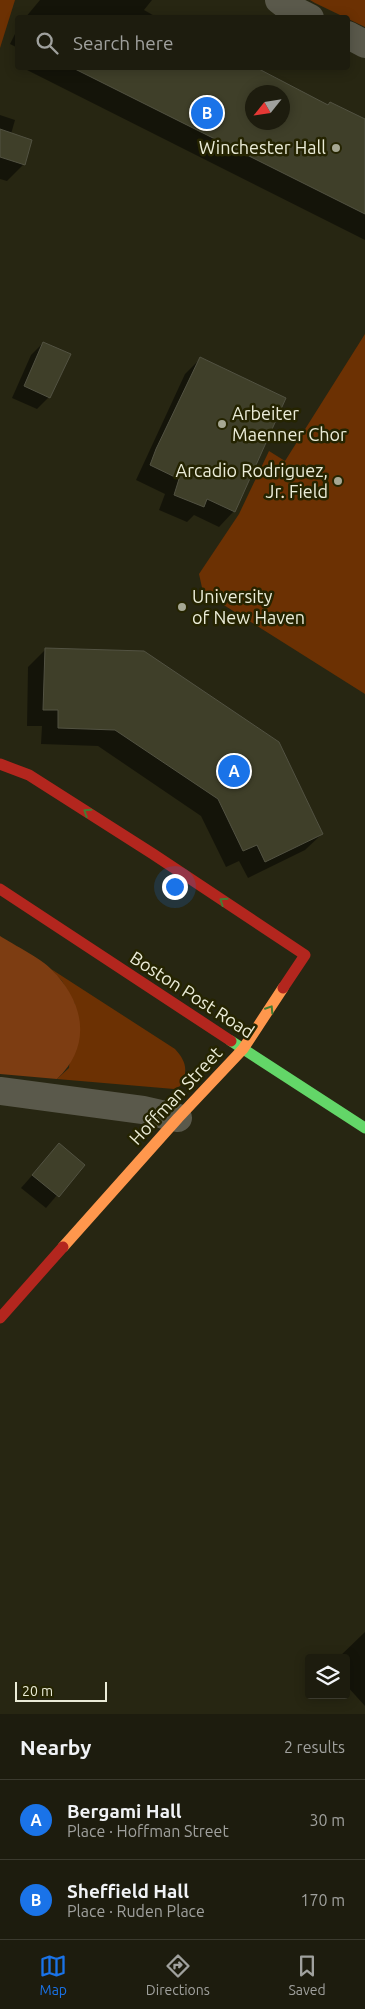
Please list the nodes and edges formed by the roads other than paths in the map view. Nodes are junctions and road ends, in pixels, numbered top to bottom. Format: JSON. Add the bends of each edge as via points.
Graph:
{"nodes":[{"id":1,"x":280,"y":0,"type":"edge"},
{"id":2,"x":304,"y":15,"type":"edge"},
{"id":3,"x":350,"y":37,"type":"edge"},
{"id":4,"x":365,"y":44,"type":"edge"},
{"id":5,"x":0,"y":764,"type":"edge"},
{"id":6,"x":0,"y":889,"type":"edge"},
{"id":7,"x":243,"y":1050,"type":"junction"},
{"id":8,"x":0,"y":1091,"type":"edge"},
{"id":9,"x":178,"y":1118,"type":"junction"},
{"id":10,"x":365,"y":1128,"type":"edge"},
{"id":11,"x":0,"y":1318,"type":"edge"}],
"edges":[{"from":1,"to":2,"type":"street"},
{"from":3,"to":4,"type":"street"},
{"from":7,"to":5,"type":"street","name":"Hoffman Street","one_way":true,"via":[[305,955],[29,775]]},
{"from":6,"to":7,"type":"street","name":"Boston Post Road"},
{"from":7,"to":9,"type":"street","name":"Hoffman Street"},
{"from":7,"to":10,"type":"street","name":"Boston Post Road"},
{"from":8,"to":9,"type":"street","via":[[143,1110]]},
{"from":9,"to":11,"type":"street","name":"Hoffman Street"}]}
